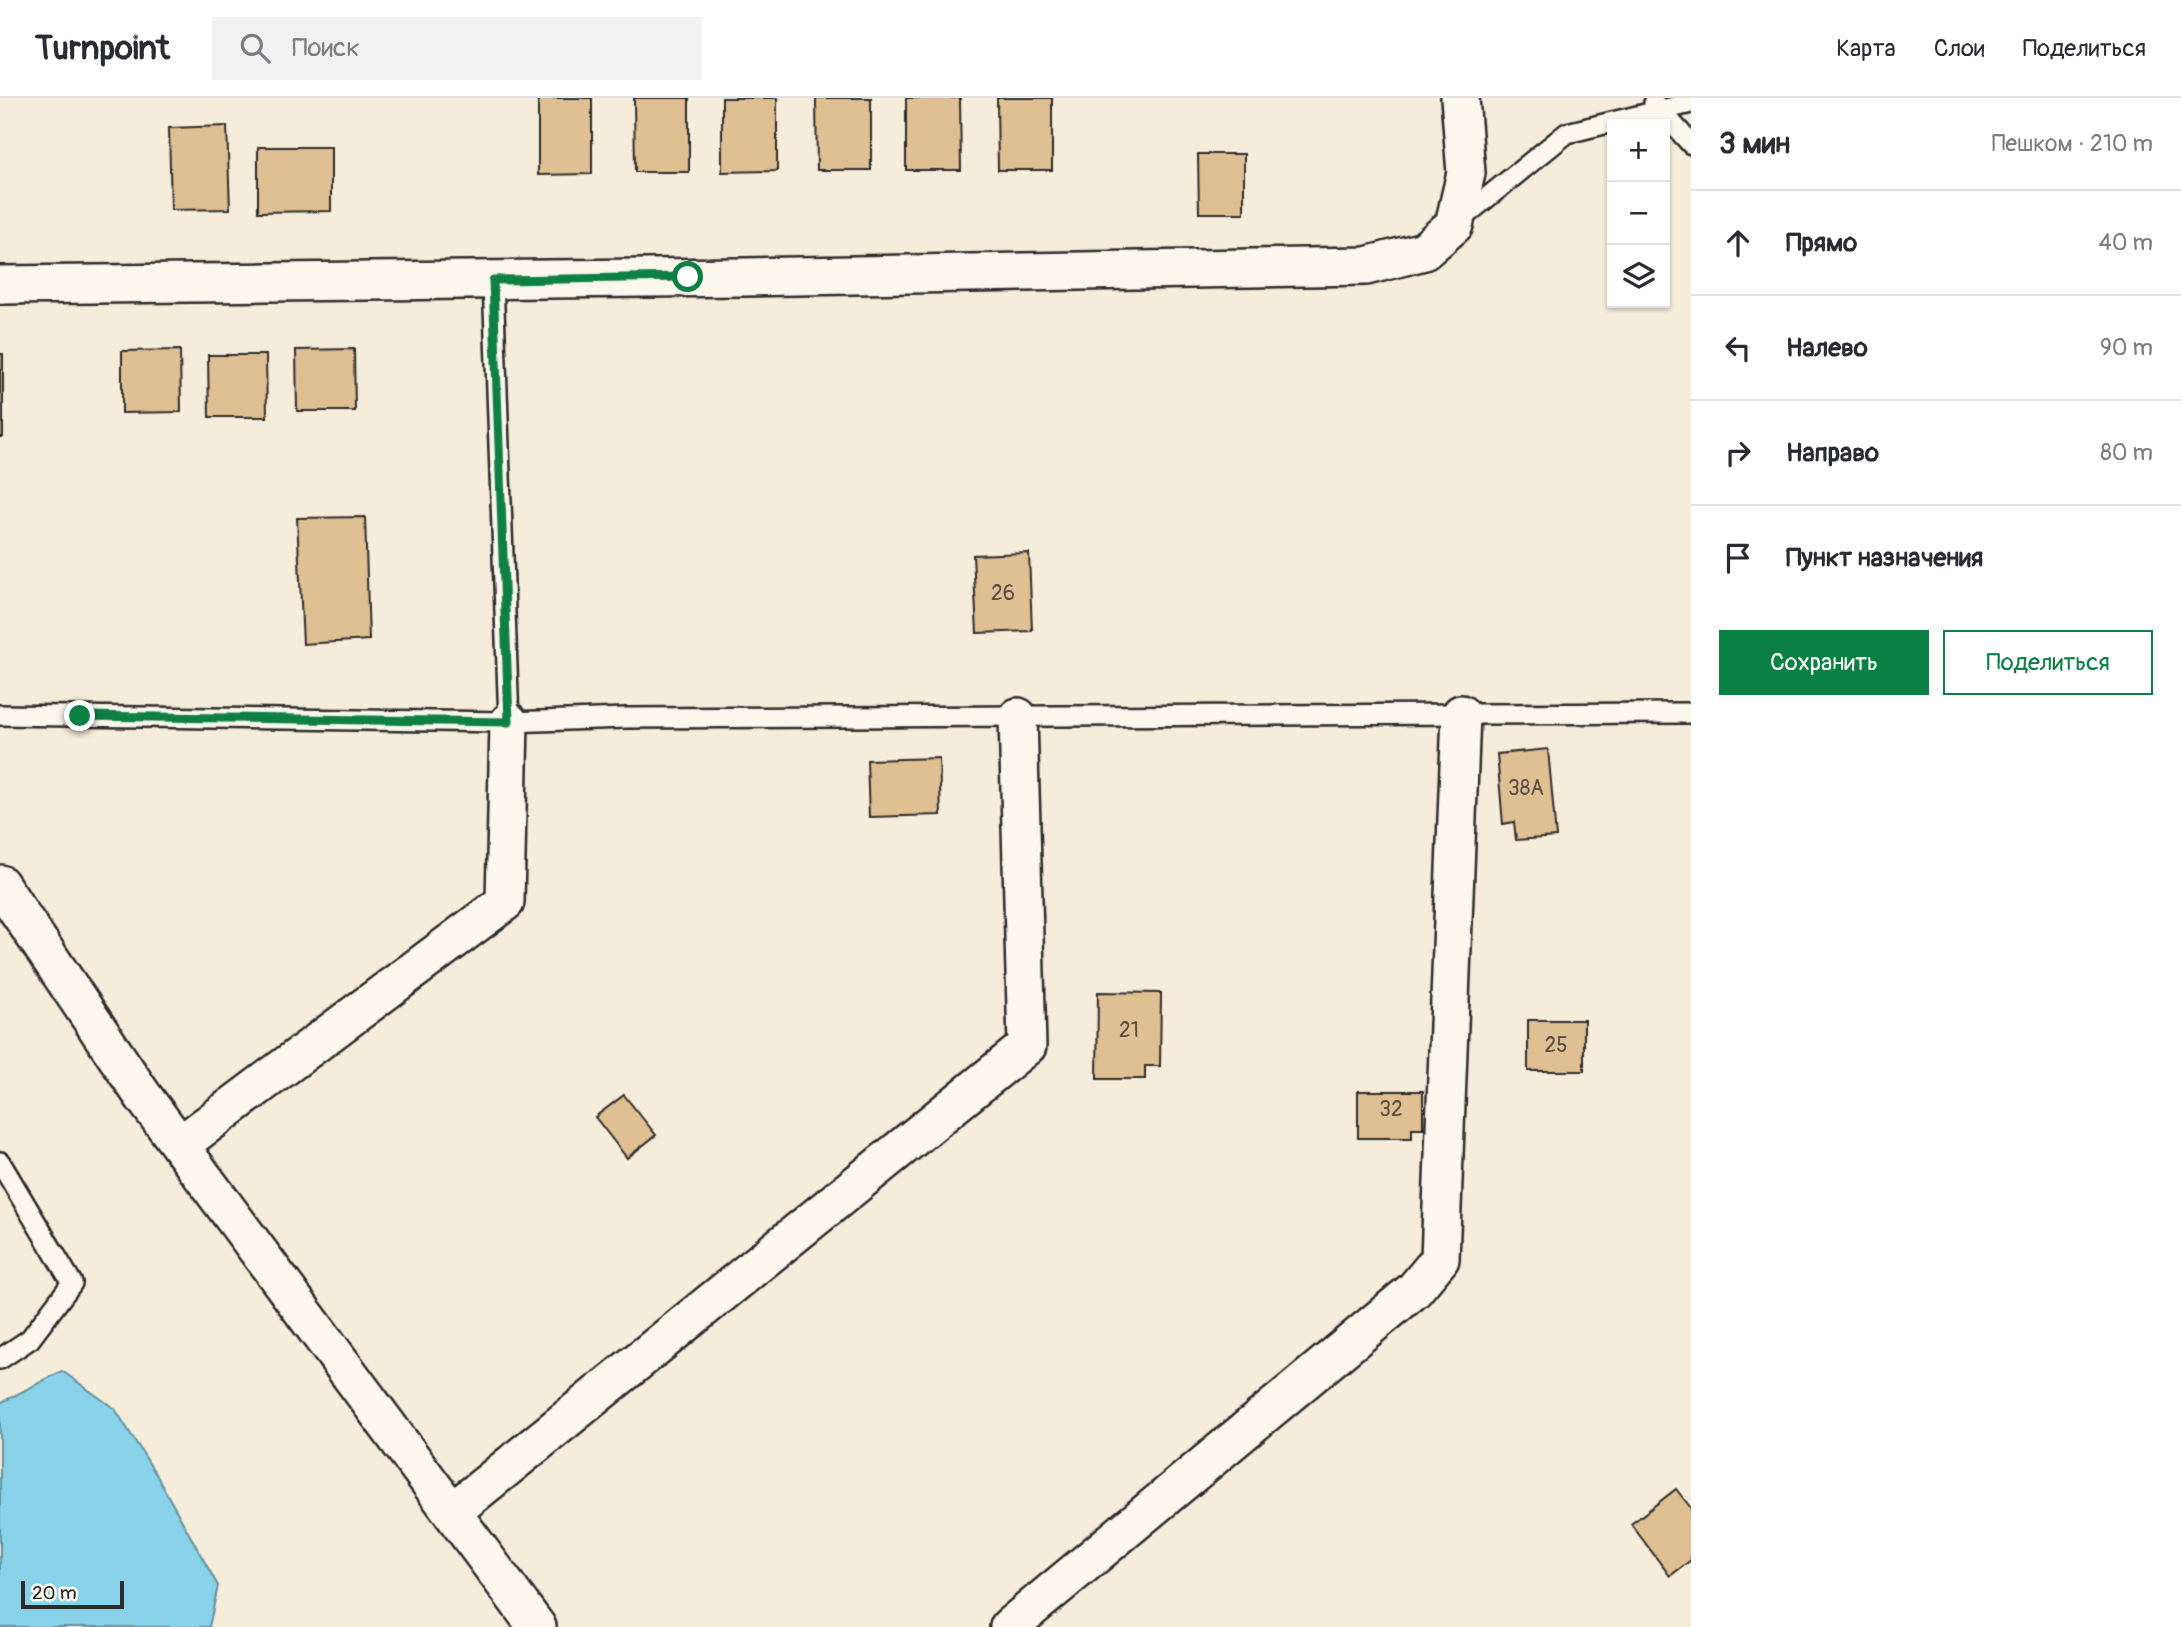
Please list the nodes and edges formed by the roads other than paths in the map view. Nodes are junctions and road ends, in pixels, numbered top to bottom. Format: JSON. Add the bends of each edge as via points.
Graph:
{"nodes":[{"id":1,"x":1460,"y":98,"type":"edge"},
{"id":2,"x":1691,"y":103,"type":"edge"},
{"id":3,"x":1654,"y":104,"type":"edge"},
{"id":4,"x":1691,"y":144,"type":"edge"},
{"id":5,"x":1454,"y":225,"type":"junction"},
{"id":6,"x":493,"y":280,"type":"junction"},
{"id":7,"x":0,"y":285,"type":"edge"},
{"id":8,"x":1691,"y":713,"type":"edge"},
{"id":9,"x":1461,"y":714,"type":"junction"},
{"id":10,"x":0,"y":715,"type":"edge"},
{"id":11,"x":1018,"y":717,"type":"junction"},
{"id":12,"x":509,"y":722,"type":"junction"},
{"id":13,"x":0,"y":884,"type":"edge"},
{"id":14,"x":180,"y":1145,"type":"junction"},
{"id":15,"x":0,"y":1162,"type":"edge"},
{"id":16,"x":0,"y":1359,"type":"edge"},
{"id":17,"x":452,"y":1512,"type":"junction"},
{"id":18,"x":537,"y":1627,"type":"edge"},
{"id":19,"x":1009,"y":1627,"type":"edge"}],
"edges":[{"from":1,"to":5,"type":"street","via":[[1466,173]]},
{"from":2,"to":3,"type":"lane"},
{"from":3,"to":4,"type":"lane"},
{"from":3,"to":5,"type":"lane","via":[[1567,133]]},
{"from":5,"to":6,"type":"street","via":[[1424,251],[1366,266]]},
{"from":6,"to":7,"type":"street"},
{"from":6,"to":12,"type":"lane"},
{"from":8,"to":9,"type":"lane"},
{"from":9,"to":11,"type":"lane"},
{"from":9,"to":19,"type":"street","via":[[1440,1259],[1414,1290]]},
{"from":10,"to":12,"type":"lane"},
{"from":11,"to":12,"type":"lane"},
{"from":11,"to":17,"type":"street","via":[[1027,1046]]},
{"from":12,"to":14,"type":"street","via":[[505,902]]},
{"from":13,"to":14,"type":"street"},
{"from":14,"to":17,"type":"street"},
{"from":15,"to":16,"type":"lane","via":[[72,1283],[30,1339]]},
{"from":17,"to":18,"type":"street"}]}
